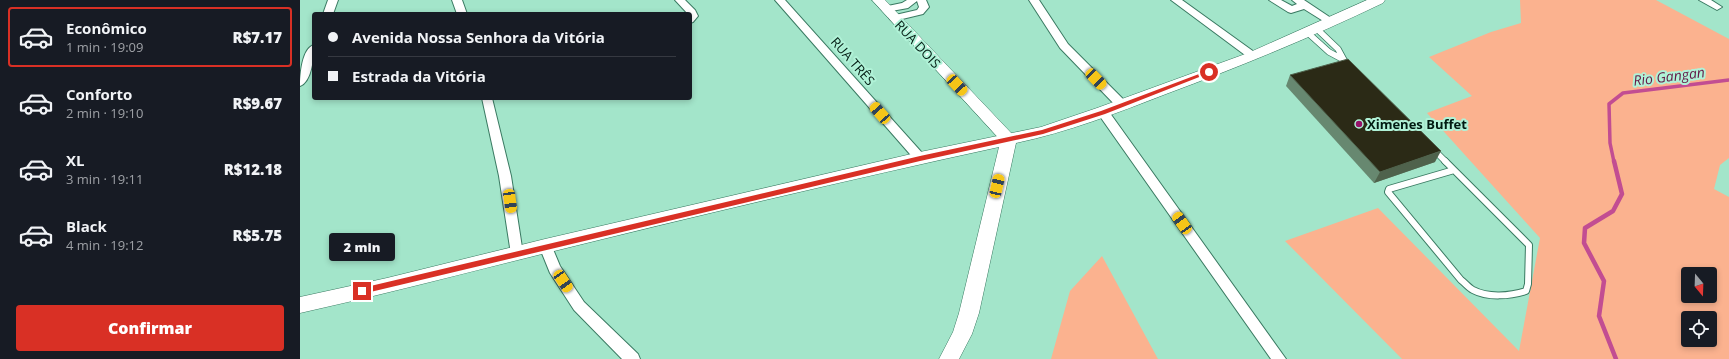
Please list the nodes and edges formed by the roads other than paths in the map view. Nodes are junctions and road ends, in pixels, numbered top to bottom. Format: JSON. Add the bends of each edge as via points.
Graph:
{"nodes":[{"id":1,"x":333,"y":0,"type":"edge"},
{"id":2,"x":457,"y":0,"type":"edge"},
{"id":3,"x":680,"y":0,"type":"edge"},
{"id":4,"x":780,"y":0,"type":"edge"},
{"id":5,"x":913,"y":0,"type":"edge"},
{"id":6,"x":921,"y":0,"type":"edge"},
{"id":7,"x":1034,"y":0,"type":"edge"},
{"id":8,"x":1176,"y":0,"type":"edge"},
{"id":9,"x":1274,"y":0,"type":"edge"},
{"id":10,"x":1378,"y":0,"type":"edge"},
{"id":11,"x":1704,"y":0,"type":"edge"},
{"id":12,"x":1301,"y":3,"type":"edge"},
{"id":13,"x":1717,"y":7,"type":"dead end"},
{"id":14,"x":886,"y":9,"type":"edge"},
{"id":15,"x":329,"y":12,"type":"edge"},
{"id":16,"x":461,"y":12,"type":"edge"},
{"id":17,"x":692,"y":12,"type":"edge"},
{"id":18,"x":1332,"y":22,"type":"junction"},
{"id":19,"x":1312,"y":31,"type":"junction"},
{"id":20,"x":312,"y":53,"type":"edge"},
{"id":21,"x":1253,"y":56,"type":"junction"},
{"id":22,"x":1344,"y":60,"type":"junction"},
{"id":23,"x":1349,"y":66,"type":"edge"},
{"id":24,"x":300,"y":82,"type":"edge"},
{"id":25,"x":488,"y":100,"type":"edge"},
{"id":26,"x":1122,"y":105,"type":"junction"},
{"id":27,"x":1103,"y":112,"type":"junction"},
{"id":28,"x":1009,"y":140,"type":"junction"},
{"id":29,"x":1426,"y":143,"type":"edge"},
{"id":30,"x":985,"y":144,"type":"junction"},
{"id":31,"x":920,"y":158,"type":"junction"},
{"id":32,"x":1004,"y":158,"type":"junction"},
{"id":33,"x":1454,"y":170,"type":"junction"},
{"id":34,"x":546,"y":246,"type":"junction"},
{"id":35,"x":517,"y":254,"type":"junction"},
{"id":36,"x":300,"y":305,"type":"edge"},
{"id":37,"x":633,"y":359,"type":"edge"},
{"id":38,"x":948,"y":359,"type":"edge"},
{"id":39,"x":1279,"y":359,"type":"edge"}],
"edges":[{"from":1,"to":15,"type":"street"},
{"from":2,"to":16,"type":"street"},
{"from":3,"to":17,"type":"street"},
{"from":4,"to":31,"type":"street","name":"RUA TRÊS"},
{"from":5,"to":14,"type":"street","via":[[905,6]]},
{"from":6,"to":14,"type":"street","via":[[924,7],[920,12]]},
{"from":7,"to":26,"type":"street","via":[[1064,46]]},
{"from":8,"to":21,"type":"street"},
{"from":9,"to":12,"type":"street","via":[[1291,10]]},
{"from":10,"to":18,"type":"main road"},
{"from":11,"to":13,"type":"street"},
{"from":12,"to":18,"type":"street"},
{"from":14,"to":28,"type":"street","name":"RUA DOIS"},
{"from":18,"to":19,"type":"main road"},
{"from":19,"to":21,"type":"main road"},
{"from":19,"to":22,"type":"lane","via":[[1329,52]]},
{"from":19,"to":22,"type":"lane","via":[[1338,49]]},
{"from":20,"to":24,"type":"street"},
{"from":21,"to":26,"type":"main road"},
{"from":22,"to":23,"type":"lane"},
{"from":25,"to":35,"type":"street","via":[[498,136],[508,188]]},
{"from":26,"to":27,"type":"main road"},
{"from":27,"to":28,"type":"main road","via":[[1043,132]]},
{"from":27,"to":39,"type":"street"},
{"from":28,"to":30,"type":"main road"},
{"from":28,"to":32,"type":"main road"},
{"from":29,"to":33,"type":"lane"},
{"from":30,"to":31,"type":"main road"},
{"from":30,"to":32,"type":"main road","via":[[995,148]]},
{"from":31,"to":34,"type":"main road"},
{"from":32,"to":38,"type":"main road","via":[[969,313],[962,334]]},
{"from":33,"to":33,"type":"lane","via":[[1529,245],[1526,291],[1520,294],[1487,294],[1473,290],[1461,280],[1388,192],[1389,189]]},
{"from":34,"to":35,"type":"main road"},
{"from":34,"to":37,"type":"street","via":[[555,269],[579,306]]},
{"from":35,"to":36,"type":"main road"}]}
